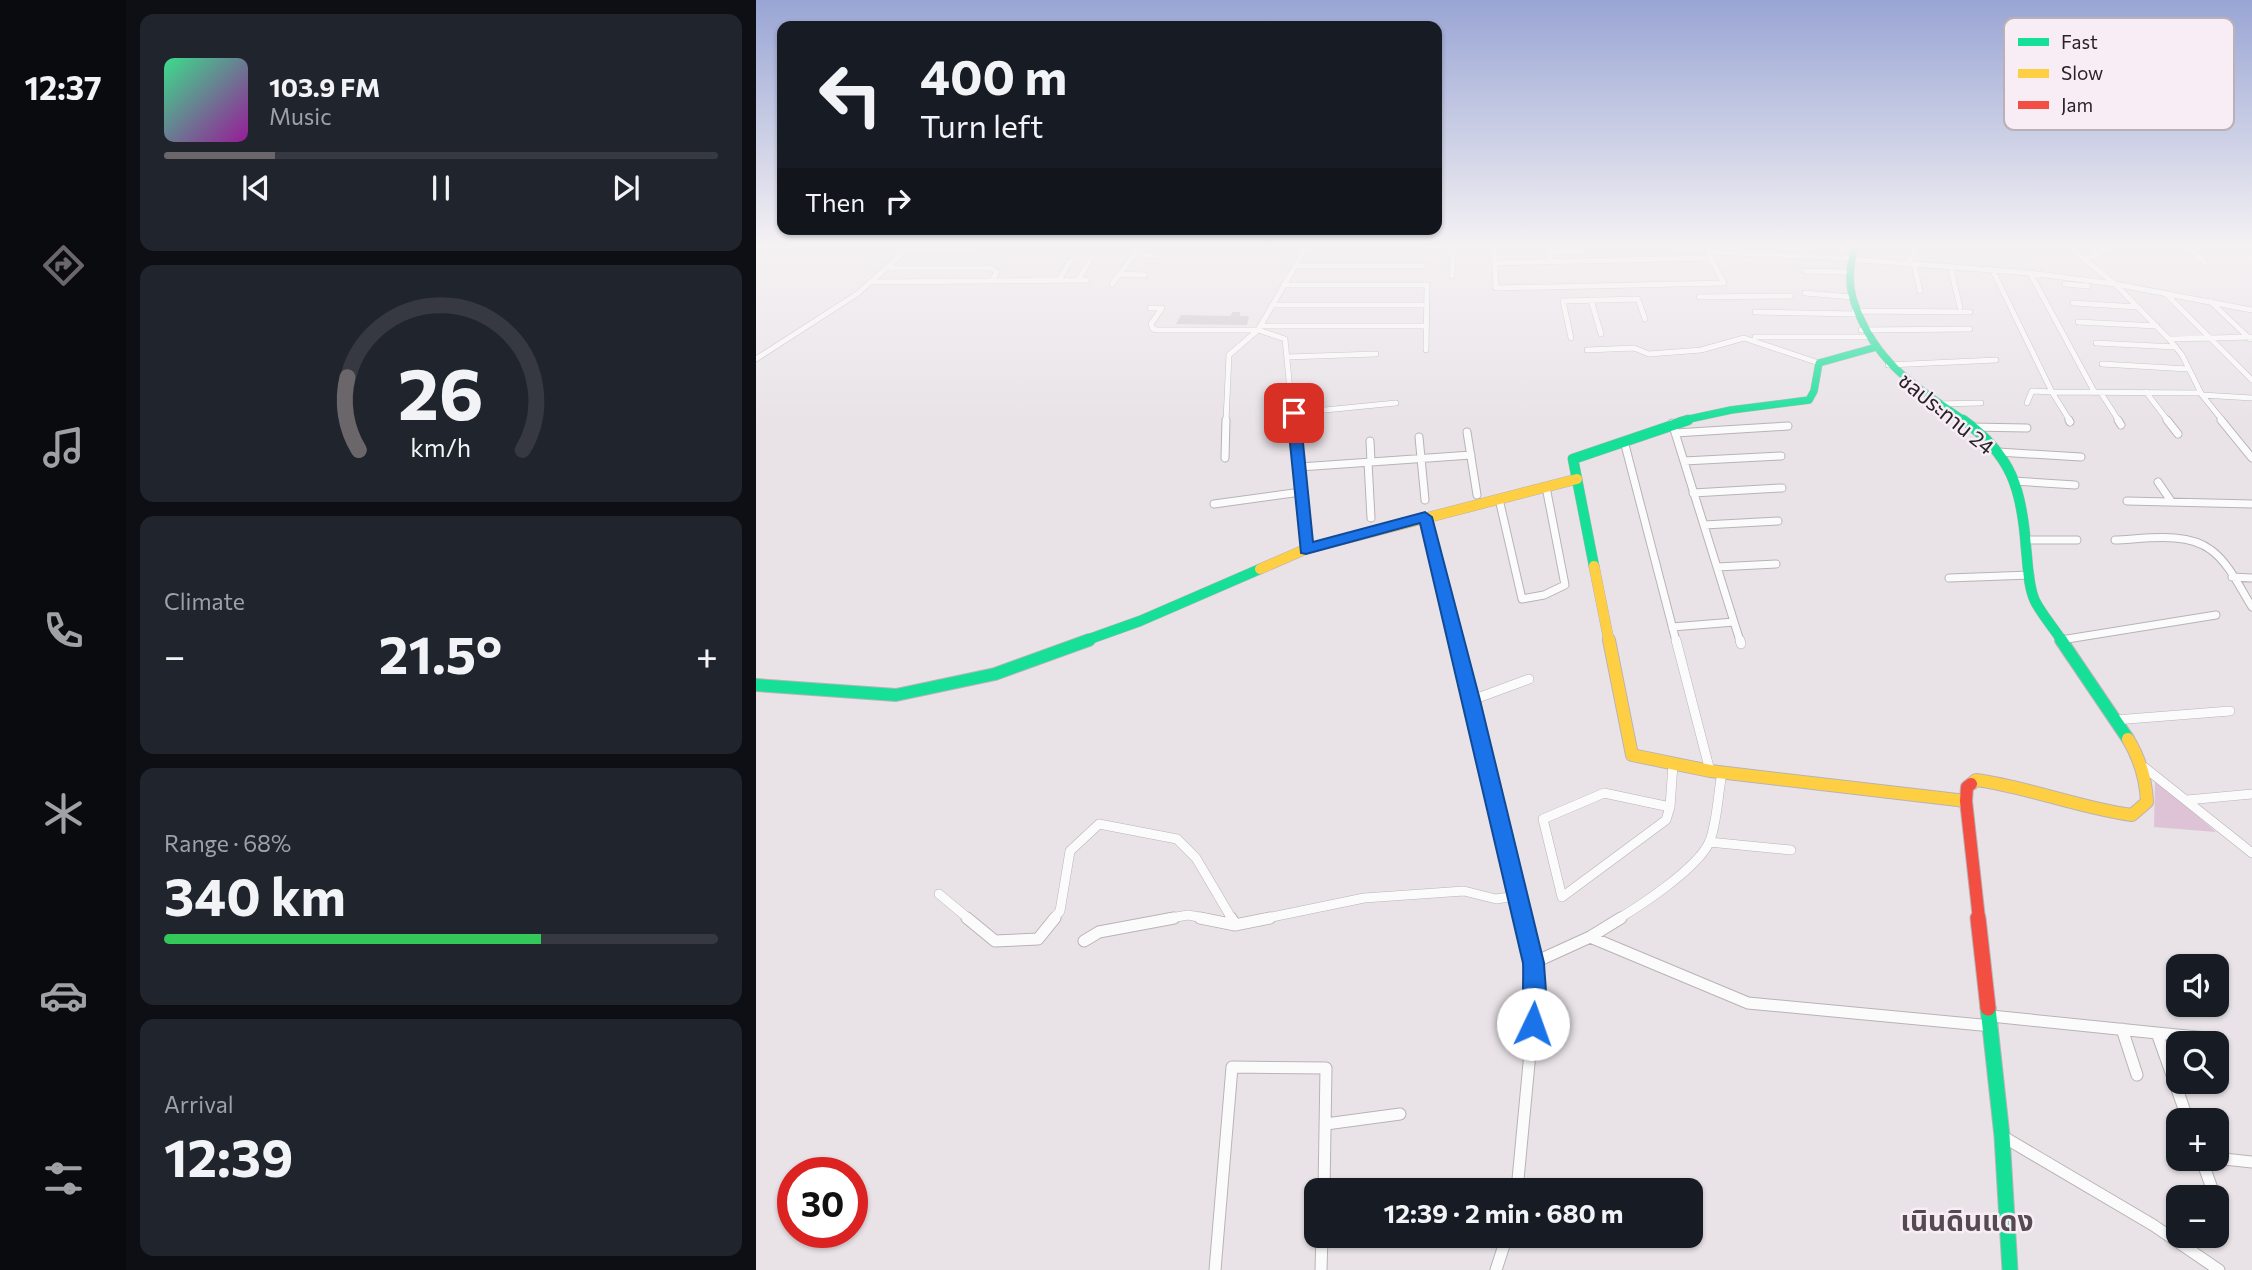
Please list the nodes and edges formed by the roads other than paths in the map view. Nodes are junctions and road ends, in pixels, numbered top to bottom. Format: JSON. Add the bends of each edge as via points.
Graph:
{"nodes":[{"id":1,"x":838,"y":305,"type":"edge"},
{"id":2,"x":1272,"y":305,"type":"edge"},
{"id":3,"x":1426,"y":305,"type":"edge"},
{"id":4,"x":1564,"y":305,"type":"edge"},
{"id":5,"x":1593,"y":305,"type":"edge"},
{"id":6,"x":1640,"y":305,"type":"edge"},
{"id":7,"x":1715,"y":305,"type":"edge"},
{"id":8,"x":1854,"y":305,"type":"edge"},
{"id":9,"x":2010,"y":305,"type":"edge"},
{"id":10,"x":2048,"y":305,"type":"edge"},
{"id":11,"x":2110,"y":305,"type":"edge"},
{"id":12,"x":2177,"y":305,"type":"edge"},
{"id":13,"x":2215,"y":305,"type":"edge"},
{"id":14,"x":2228,"y":305,"type":"edge"},
{"id":15,"x":2138,"y":307,"type":"joint"},
{"id":16,"x":1150,"y":308,"type":"dead end"},
{"id":17,"x":1716,"y":308,"type":"dead end"},
{"id":18,"x":2252,"y":310,"type":"edge"},
{"id":19,"x":1755,"y":312,"type":"dead end"},
{"id":20,"x":1855,"y":313,"type":"junction"},
{"id":21,"x":1969,"y":313,"type":"dead end"},
{"id":22,"x":1645,"y":319,"type":"dead end"},
{"id":23,"x":2078,"y":322,"type":"dead end"},
{"id":24,"x":1426,"y":327,"type":"junction"},
{"id":25,"x":2157,"y":327,"type":"junction"},
{"id":26,"x":1259,"y":328,"type":"junction"},
{"id":27,"x":1970,"y":329,"type":"dead end"},
{"id":28,"x":1863,"y":333,"type":"junction"},
{"id":29,"x":1601,"y":334,"type":"dead end"},
{"id":30,"x":1755,"y":337,"type":"dead end"},
{"id":31,"x":1571,"y":338,"type":"dead end"},
{"id":32,"x":2209,"y":338,"type":"junction"},
{"id":33,"x":2169,"y":339,"type":"junction"},
{"id":34,"x":2251,"y":339,"type":"edge"},
{"id":35,"x":2096,"y":343,"type":"dead end"},
{"id":36,"x":2176,"y":347,"type":"junction"},
{"id":37,"x":1873,"y":348,"type":"junction"},
{"id":38,"x":1426,"y":350,"type":"dead end"},
{"id":39,"x":1587,"y":350,"type":"dead end"},
{"id":40,"x":1376,"y":354,"type":"dead end"},
{"id":41,"x":1287,"y":356,"type":"junction"},
{"id":42,"x":756,"y":359,"type":"edge"},
{"id":43,"x":1996,"y":360,"type":"dead end"},
{"id":44,"x":1819,"y":363,"type":"junction"},
{"id":45,"x":2102,"y":364,"type":"dead end"},
{"id":46,"x":1888,"y":365,"type":"junction"},
{"id":47,"x":2188,"y":369,"type":"junction"},
{"id":48,"x":2252,"y":380,"type":"edge"},
{"id":49,"x":2052,"y":392,"type":"junction"},
{"id":50,"x":2146,"y":392,"type":"junction"},
{"id":51,"x":2098,"y":393,"type":"junction"},
{"id":52,"x":2202,"y":394,"type":"junction"},
{"id":53,"x":2252,"y":398,"type":"edge"},
{"id":54,"x":1396,"y":403,"type":"dead end"},
{"id":55,"x":1981,"y":403,"type":"dead end"},
{"id":56,"x":2027,"y":403,"type":"dead end"},
{"id":57,"x":1937,"y":404,"type":"junction"},
{"id":58,"x":1294,"y":413,"type":"junction"},
{"id":59,"x":2070,"y":422,"type":"dead end"},
{"id":60,"x":2121,"y":425,"type":"dead end"},
{"id":61,"x":1788,"y":426,"type":"dead end"},
{"id":62,"x":1967,"y":427,"type":"junction"},
{"id":63,"x":1673,"y":428,"type":"junction"},
{"id":64,"x":2026,"y":428,"type":"dead end"},
{"id":65,"x":1467,"y":432,"type":"dead end"},
{"id":66,"x":2178,"y":434,"type":"dead end"},
{"id":67,"x":1419,"y":437,"type":"dead end"},
{"id":68,"x":1370,"y":441,"type":"dead end"},
{"id":69,"x":1624,"y":441,"type":"junction"},
{"id":70,"x":1998,"y":452,"type":"junction"},
{"id":71,"x":1471,"y":455,"type":"junction"},
{"id":72,"x":1781,"y":456,"type":"dead end"},
{"id":73,"x":2081,"y":457,"type":"dead end"},
{"id":74,"x":1225,"y":458,"type":"dead end"},
{"id":75,"x":1421,"y":458,"type":"junction"},
{"id":76,"x":2252,"y":458,"type":"edge"},
{"id":77,"x":1684,"y":461,"type":"junction"},
{"id":78,"x":1369,"y":462,"type":"junction"},
{"id":79,"x":1300,"y":467,"type":"junction"},
{"id":80,"x":1577,"y":479,"type":"junction"},
{"id":81,"x":2014,"y":481,"type":"junction"},
{"id":82,"x":2158,"y":482,"type":"dead end"},
{"id":83,"x":2075,"y":485,"type":"dead end"},
{"id":84,"x":1546,"y":487,"type":"junction"},
{"id":85,"x":1782,"y":488,"type":"dead end"},
{"id":86,"x":1301,"y":492,"type":"junction"},
{"id":87,"x":1693,"y":493,"type":"junction"},
{"id":88,"x":1477,"y":495,"type":"dead end"},
{"id":89,"x":1499,"y":499,"type":"junction"},
{"id":90,"x":1425,"y":500,"type":"dead end"},
{"id":91,"x":2127,"y":501,"type":"dead end"},
{"id":92,"x":2171,"y":501,"type":"junction"},
{"id":93,"x":1214,"y":504,"type":"dead end"},
{"id":94,"x":2252,"y":504,"type":"edge"},
{"id":95,"x":1425,"y":517,"type":"junction"},
{"id":96,"x":1371,"y":518,"type":"dead end"},
{"id":97,"x":1778,"y":521,"type":"dead end"},
{"id":98,"x":1704,"y":525,"type":"junction"},
{"id":99,"x":2025,"y":540,"type":"junction"},
{"id":100,"x":2077,"y":540,"type":"dead end"},
{"id":101,"x":2115,"y":540,"type":"dead end"},
{"id":102,"x":1306,"y":549,"type":"junction"},
{"id":103,"x":1776,"y":564,"type":"dead end"},
{"id":104,"x":1717,"y":567,"type":"junction"},
{"id":105,"x":2030,"y":575,"type":"junction"},
{"id":106,"x":1949,"y":578,"type":"dead end"},
{"id":107,"x":2232,"y":578,"type":"junction"},
{"id":108,"x":2252,"y":578,"type":"edge"},
{"id":109,"x":2252,"y":607,"type":"edge"},
{"id":110,"x":2216,"y":615,"type":"dead end"},
{"id":111,"x":1734,"y":622,"type":"junction"},
{"id":112,"x":1672,"y":627,"type":"junction"},
{"id":113,"x":2061,"y":640,"type":"junction"},
{"id":114,"x":1741,"y":644,"type":"dead end"},
{"id":115,"x":1529,"y":678,"type":"dead end"},
{"id":116,"x":756,"y":685,"type":"edge"},
{"id":117,"x":1472,"y":700,"type":"junction"},
{"id":118,"x":2230,"y":711,"type":"dead end"},
{"id":119,"x":2115,"y":720,"type":"junction"},
{"id":120,"x":1673,"y":764,"type":"junction"},
{"id":121,"x":2144,"y":767,"type":"junction"},
{"id":122,"x":1716,"y":772,"type":"junction"},
{"id":123,"x":2252,"y":794,"type":"edge"},
{"id":124,"x":2187,"y":800,"type":"junction"},
{"id":125,"x":1966,"y":801,"type":"junction"},
{"id":126,"x":1670,"y":807,"type":"junction"},
{"id":127,"x":1709,"y":842,"type":"junction"},
{"id":128,"x":1791,"y":850,"type":"dead end"},
{"id":129,"x":2252,"y":853,"type":"edge"},
{"id":130,"x":939,"y":894,"type":"dead end"},
{"id":131,"x":1517,"y":896,"type":"junction"},
{"id":132,"x":1235,"y":925,"type":"junction"},
{"id":133,"x":1590,"y":937,"type":"junction"},
{"id":134,"x":1084,"y":941,"type":"dead end"},
{"id":135,"x":1533,"y":963,"type":"junction"},
{"id":136,"x":1991,"y":1021,"type":"junction"},
{"id":137,"x":2122,"y":1029,"type":"junction"},
{"id":138,"x":2157,"y":1033,"type":"junction"},
{"id":139,"x":2166,"y":1034,"type":"edge"},
{"id":140,"x":2137,"y":1075,"type":"dead end"},
{"id":141,"x":2184,"y":1108,"type":"edge"},
{"id":142,"x":1400,"y":1114,"type":"dead end"},
{"id":143,"x":1326,"y":1124,"type":"junction"},
{"id":144,"x":2002,"y":1136,"type":"junction"},
{"id":145,"x":2229,"y":1159,"type":"edge"},
{"id":146,"x":2252,"y":1162,"type":"edge"},
{"id":147,"x":1324,"y":1178,"type":"edge"},
{"id":148,"x":1518,"y":1178,"type":"edge"},
{"id":149,"x":1322,"y":1248,"type":"edge"},
{"id":150,"x":1503,"y":1248,"type":"edge"},
{"id":151,"x":1214,"y":1270,"type":"edge"},
{"id":152,"x":1321,"y":1270,"type":"edge"},
{"id":153,"x":1496,"y":1270,"type":"edge"},
{"id":154,"x":2010,"y":1270,"type":"edge"},
{"id":155,"x":2219,"y":1270,"type":"edge"}],
"edges":[{"from":1,"to":42,"type":"street"},
{"from":2,"to":26,"type":"street"},
{"from":3,"to":24,"type":"street"},
{"from":4,"to":31,"type":"street"},
{"from":5,"to":29,"type":"street"},
{"from":6,"to":22,"type":"street"},
{"from":7,"to":17,"type":"street"},
{"from":8,"to":20,"type":"street","name":"ชลประทาน 24"},
{"from":9,"to":49,"type":"street"},
{"from":10,"to":51,"type":"street"},
{"from":11,"to":15,"type":"street"},
{"from":12,"to":32,"type":"street"},
{"from":13,"to":34,"type":"street"},
{"from":14,"to":18,"type":"street"},
{"from":15,"to":25,"type":"street"},
{"from":16,"to":26,"type":"street","via":[[1162,308],[1151,324],[1157,330]]},
{"from":19,"to":20,"type":"street"},
{"from":20,"to":21,"type":"street"},
{"from":20,"to":28,"type":"street","name":"ชลประทาน 24"},
{"from":23,"to":25,"type":"street"},
{"from":24,"to":26,"type":"street"},
{"from":24,"to":38,"type":"street"},
{"from":25,"to":33,"type":"street"},
{"from":26,"to":41,"type":"street","via":[[1285,339]]},
{"from":26,"to":74,"type":"street","via":[[1229,355]]},
{"from":27,"to":28,"type":"street"},
{"from":28,"to":30,"type":"street"},
{"from":28,"to":37,"type":"street","name":"ชลประทาน 24"},
{"from":32,"to":33,"type":"street"},
{"from":32,"to":34,"type":"street"},
{"from":32,"to":48,"type":"street"},
{"from":33,"to":36,"type":"street"},
{"from":35,"to":36,"type":"street"},
{"from":36,"to":47,"type":"street"},
{"from":37,"to":44,"type":"street"},
{"from":37,"to":46,"type":"street","name":"ชลประทาน 24"},
{"from":39,"to":44,"type":"street","via":[[1634,348],[1649,354],[1701,350],[1744,338]]},
{"from":40,"to":41,"type":"street"},
{"from":41,"to":58,"type":"street"},
{"from":43,"to":46,"type":"street"},
{"from":44,"to":63,"type":"street","via":[[1809,400],[1731,410]]},
{"from":45,"to":47,"type":"street"},
{"from":46,"to":57,"type":"street","name":"ชลประทาน 24"},
{"from":47,"to":52,"type":"street"},
{"from":49,"to":51,"type":"street"},
{"from":49,"to":56,"type":"street","via":[[2032,391]]},
{"from":49,"to":59,"type":"street"},
{"from":50,"to":51,"type":"street"},
{"from":50,"to":52,"type":"street"},
{"from":50,"to":66,"type":"street"},
{"from":51,"to":60,"type":"street"},
{"from":52,"to":53,"type":"street"},
{"from":52,"to":76,"type":"street"},
{"from":54,"to":58,"type":"street"},
{"from":55,"to":57,"type":"street"},
{"from":57,"to":62,"type":"street","name":"ชลประทาน 24"},
{"from":58,"to":79,"type":"street"},
{"from":61,"to":63,"type":"street"},
{"from":62,"to":64,"type":"street"},
{"from":62,"to":70,"type":"street","name":"ชลประทาน 24"},
{"from":63,"to":69,"type":"street"},
{"from":63,"to":77,"type":"street"},
{"from":65,"to":71,"type":"street"},
{"from":67,"to":75,"type":"street"},
{"from":68,"to":78,"type":"street"},
{"from":69,"to":80,"type":"street","via":[[1573,459]]},
{"from":69,"to":112,"type":"street"},
{"from":70,"to":73,"type":"street"},
{"from":70,"to":81,"type":"street","name":"ชลประทาน 24"},
{"from":71,"to":75,"type":"street"},
{"from":71,"to":88,"type":"street"},
{"from":72,"to":77,"type":"street"},
{"from":75,"to":78,"type":"street"},
{"from":75,"to":90,"type":"street"},
{"from":77,"to":87,"type":"street"},
{"from":78,"to":79,"type":"street"},
{"from":78,"to":96,"type":"street"},
{"from":79,"to":86,"type":"street"},
{"from":80,"to":84,"type":"street"},
{"from":80,"to":120,"type":"street","via":[[1632,755]]},
{"from":81,"to":83,"type":"street"},
{"from":81,"to":99,"type":"street","name":"ชลประทาน 24"},
{"from":82,"to":92,"type":"street"},
{"from":84,"to":89,"type":"street"},
{"from":84,"to":89,"type":"street","via":[[1565,585],[1531,599],[1522,599]]},
{"from":85,"to":87,"type":"street"},
{"from":86,"to":93,"type":"street"},
{"from":86,"to":102,"type":"street"},
{"from":87,"to":98,"type":"street"},
{"from":89,"to":95,"type":"street"},
{"from":91,"to":92,"type":"street"},
{"from":92,"to":94,"type":"street"},
{"from":95,"to":102,"type":"street"},
{"from":95,"to":117,"type":"street"},
{"from":97,"to":98,"type":"street"},
{"from":98,"to":104,"type":"street"},
{"from":99,"to":100,"type":"street"},
{"from":99,"to":105,"type":"street","name":"ชลประทาน 24"},
{"from":101,"to":107,"type":"street","via":[[2173,539],[2203,545]]},
{"from":102,"to":116,"type":"street","via":[[1140,621],[995,674],[895,695]]},
{"from":103,"to":104,"type":"street"},
{"from":104,"to":111,"type":"street"},
{"from":105,"to":106,"type":"street"},
{"from":105,"to":113,"type":"street","name":"ชลประทาน 24","via":[[2033,595]]},
{"from":107,"to":108,"type":"street"},
{"from":107,"to":109,"type":"street"},
{"from":110,"to":113,"type":"street"},
{"from":111,"to":112,"type":"street"},
{"from":111,"to":114,"type":"street"},
{"from":112,"to":122,"type":"street"},
{"from":113,"to":119,"type":"street","name":"ชลประทาน 24"},
{"from":115,"to":117,"type":"street"},
{"from":117,"to":131,"type":"street"},
{"from":118,"to":119,"type":"street"},
{"from":119,"to":121,"type":"street","name":"ชลประทาน 24"},
{"from":120,"to":122,"type":"street"},
{"from":120,"to":126,"type":"street"},
{"from":121,"to":124,"type":"street"},
{"from":121,"to":125,"type":"street","via":[[2147,803],[2132,815],[1981,779],[1971,781]]},
{"from":122,"to":125,"type":"street"},
{"from":122,"to":127,"type":"street"},
{"from":123,"to":124,"type":"street"},
{"from":124,"to":129,"type":"street"},
{"from":125,"to":136,"type":"street"},
{"from":126,"to":126,"type":"street","via":[[1666,820],[1562,897],[1542,819],[1604,793]]},
{"from":127,"to":128,"type":"street"},
{"from":127,"to":133,"type":"street","via":[[1698,858],[1653,897]]},
{"from":130,"to":132,"type":"street","via":[[995,942],[1038,939],[1060,911],[1070,851],[1099,824],[1178,839],[1196,858]]},
{"from":131,"to":132,"type":"street","via":[[1496,898],[1464,891],[1364,898]]},
{"from":131,"to":135,"type":"street"},
{"from":132,"to":134,"type":"street","via":[[1188,915],[1099,932]]},
{"from":133,"to":135,"type":"street"},
{"from":133,"to":136,"type":"street","via":[[1748,1003]]},
{"from":135,"to":148,"type":"street","via":[[1535,1000]]},
{"from":136,"to":137,"type":"street"},
{"from":136,"to":144,"type":"street"},
{"from":137,"to":138,"type":"street"},
{"from":137,"to":140,"type":"street"},
{"from":138,"to":139,"type":"street"},
{"from":138,"to":141,"type":"street"},
{"from":142,"to":143,"type":"street"},
{"from":143,"to":147,"type":"street"},
{"from":143,"to":151,"type":"street","via":[[1326,1068],[1232,1067]]},
{"from":144,"to":154,"type":"street"},
{"from":144,"to":155,"type":"street","via":[[2153,1225]]},
{"from":145,"to":146,"type":"street"},
{"from":149,"to":152,"type":"street"},
{"from":150,"to":153,"type":"street"}]}
